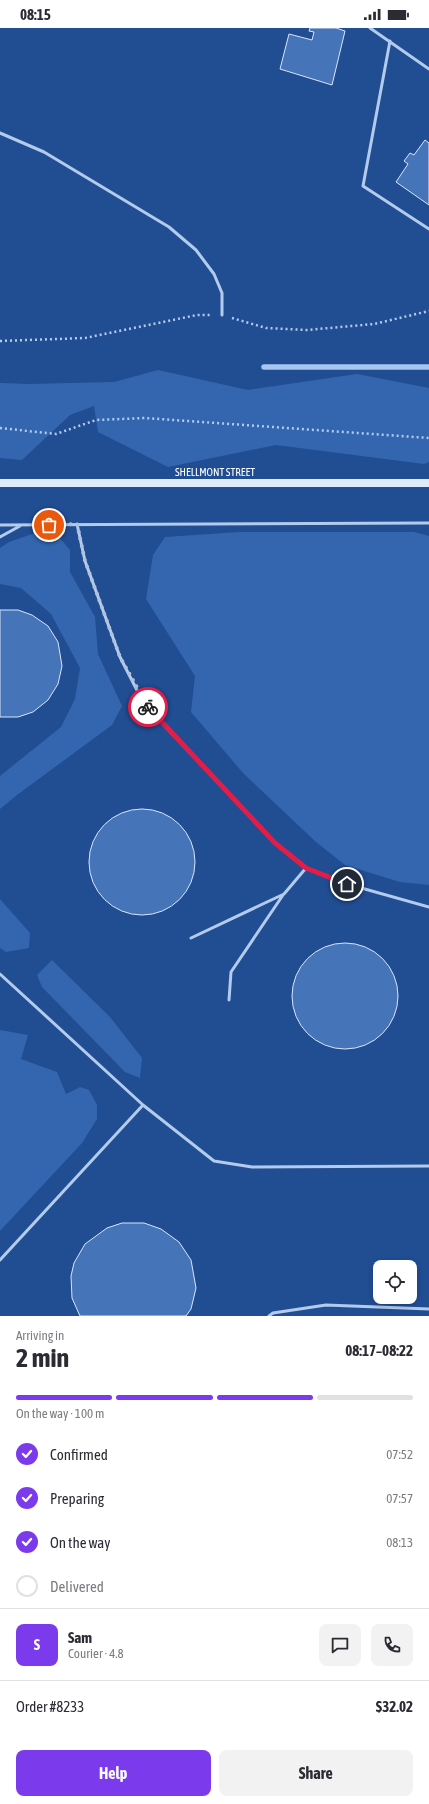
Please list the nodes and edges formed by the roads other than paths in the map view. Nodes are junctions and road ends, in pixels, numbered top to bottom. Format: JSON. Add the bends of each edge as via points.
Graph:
{"nodes":[{"id":1,"x":370,"y":28,"type":"edge"},
{"id":2,"x":390,"y":42,"type":"junction"},
{"id":3,"x":429,"y":69,"type":"edge"},
{"id":4,"x":0,"y":133,"type":"edge"},
{"id":5,"x":429,"y":229,"type":"edge"},
{"id":6,"x":222,"y":315,"type":"road end"},
{"id":7,"x":0,"y":483,"type":"edge"},
{"id":8,"x":429,"y":483,"type":"edge"},
{"id":9,"x":429,"y":523,"type":"edge"},
{"id":10,"x":77,"y":524,"type":"junction"},
{"id":11,"x":0,"y":525,"type":"edge"},
{"id":12,"x":21,"y":525,"type":"junction"},
{"id":13,"x":0,"y":537,"type":"edge"},
{"id":14,"x":306,"y":868,"type":"junction"},
{"id":15,"x":284,"y":894,"type":"junction"},
{"id":16,"x":429,"y":907,"type":"edge"},
{"id":17,"x":191,"y":938,"type":"dead end"},
{"id":18,"x":0,"y":974,"type":"edge"},
{"id":19,"x":229,"y":1000,"type":"dead end"},
{"id":20,"x":142,"y":1105,"type":"junction"},
{"id":21,"x":429,"y":1166,"type":"edge"},
{"id":22,"x":0,"y":1260,"type":"edge"},
{"id":23,"x":429,"y":1309,"type":"edge"},
{"id":24,"x":269,"y":1316,"type":"edge"}],
"edges":[{"from":1,"to":2,"type":"lane"},
{"from":2,"to":3,"type":"lane"},
{"from":2,"to":5,"type":"lane","via":[[363,186]]},
{"from":4,"to":6,"type":"lane","via":[[44,152],[169,227],[196,250],[214,274],[222,293]]},
{"from":7,"to":8,"type":"street","name":"SHELLMONT STREET"},
{"from":9,"to":10,"type":"lane"},
{"from":10,"to":12,"type":"lane"},
{"from":10,"to":14,"type":"lane","via":[[85,561],[120,657],[144,704],[275,843]]},
{"from":11,"to":12,"type":"lane"},
{"from":12,"to":13,"type":"lane"},
{"from":14,"to":15,"type":"lane"},
{"from":14,"to":16,"type":"lane","via":[[347,884]]},
{"from":15,"to":17,"type":"lane"},
{"from":15,"to":19,"type":"lane","via":[[231,972]]},
{"from":18,"to":20,"type":"lane"},
{"from":20,"to":21,"type":"lane","via":[[214,1161],[252,1167]]},
{"from":20,"to":22,"type":"lane"},
{"from":23,"to":24,"type":"lane","via":[[326,1305],[273,1313]]}]}
